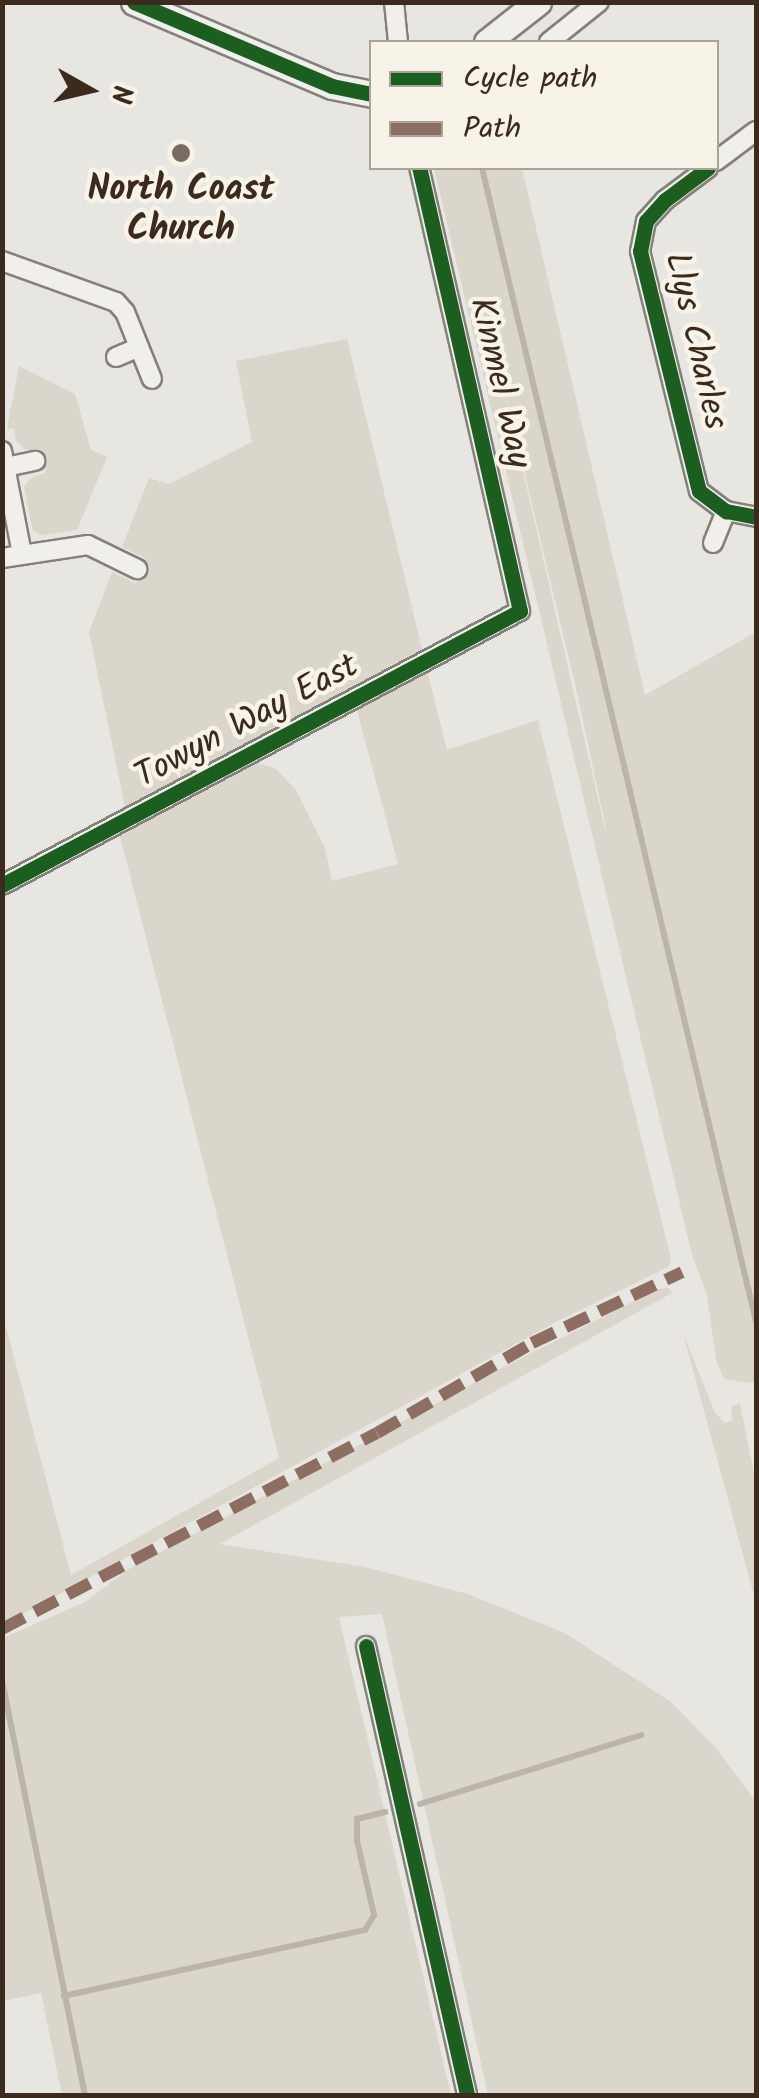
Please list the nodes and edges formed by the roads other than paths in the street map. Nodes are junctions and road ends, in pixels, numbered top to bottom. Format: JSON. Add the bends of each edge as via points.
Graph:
{"nodes":[{"id":1,"x":134,"y":2,"type":"edge"},
{"id":2,"x":394,"y":2,"type":"edge"},
{"id":3,"x":538,"y":2,"type":"edge"},
{"id":4,"x":599,"y":2,"type":"edge"},
{"id":5,"x":398,"y":40,"type":"edge"},
{"id":6,"x":490,"y":40,"type":"edge"},
{"id":7,"x":551,"y":40,"type":"edge"},
{"id":8,"x":369,"y":93,"type":"edge"},
{"id":9,"x":756,"y":131,"type":"edge"},
{"id":10,"x":719,"y":159,"type":"edge"},
{"id":11,"x":419,"y":170,"type":"edge"},
{"id":12,"x":705,"y":170,"type":"edge"},
{"id":13,"x":2,"y":261,"type":"edge"},
{"id":14,"x":139,"y":347,"type":"junction"},
{"id":15,"x":116,"y":357,"type":"dead end"},
{"id":16,"x":152,"y":378,"type":"dead end"},
{"id":17,"x":4,"y":459,"type":"edge"},
{"id":18,"x":34,"y":461,"type":"dead end"},
{"id":19,"x":726,"y":512,"type":"junction"},
{"id":20,"x":756,"y":517,"type":"edge"},
{"id":21,"x":713,"y":543,"type":"dead end"},
{"id":22,"x":22,"y":554,"type":"junction"},
{"id":23,"x":2,"y":558,"type":"edge"},
{"id":24,"x":136,"y":569,"type":"dead end"},
{"id":25,"x":520,"y":611,"type":"joint"},
{"id":26,"x":2,"y":886,"type":"edge"},
{"id":27,"x":366,"y":1646,"type":"dead end"},
{"id":28,"x":467,"y":2096,"type":"edge"}],
"edges":[{"from":1,"to":8,"type":"street","via":[[332,86]]},
{"from":2,"to":5,"type":"street"},
{"from":3,"to":6,"type":"street"},
{"from":4,"to":7,"type":"street"},
{"from":9,"to":10,"type":"street"},
{"from":11,"to":25,"type":"street","name":"Kinmel Way"},
{"from":12,"to":19,"type":"street","name":"Llys Charles","via":[[646,220],[640,250],[698,491]]},
{"from":13,"to":14,"type":"street","via":[[116,302]]},
{"from":14,"to":15,"type":"street"},
{"from":14,"to":16,"type":"street"},
{"from":17,"to":18,"type":"street"},
{"from":17,"to":22,"type":"street"},
{"from":19,"to":20,"type":"street"},
{"from":19,"to":21,"type":"street"},
{"from":22,"to":23,"type":"street"},
{"from":22,"to":24,"type":"street","via":[[88,545]]},
{"from":25,"to":26,"type":"street","name":"Towyn Way East"},
{"from":27,"to":28,"type":"street"}]}
